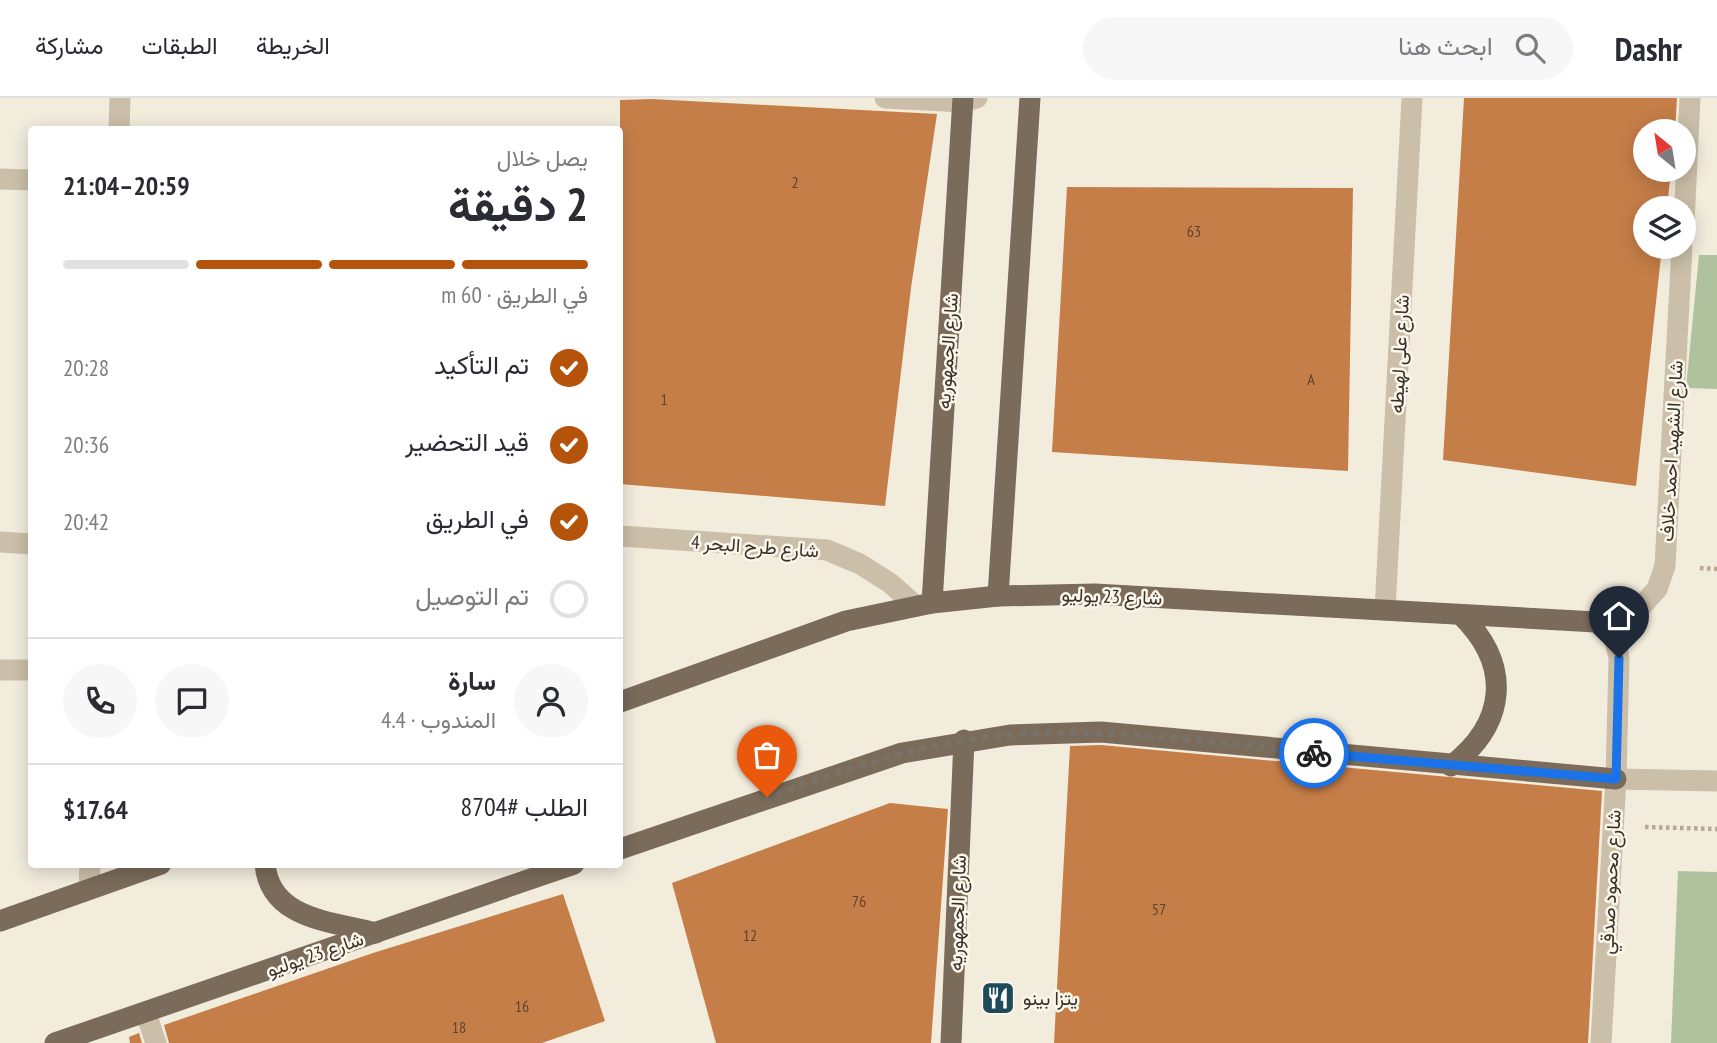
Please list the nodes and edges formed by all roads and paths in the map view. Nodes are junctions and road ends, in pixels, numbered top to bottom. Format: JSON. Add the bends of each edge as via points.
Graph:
{"nodes":[{"id":1,"x":120,"y":98,"type":"edge"},
{"id":2,"x":885,"y":98,"type":"edge"},
{"id":3,"x":1030,"y":98,"type":"edge"},
{"id":4,"x":1412,"y":98,"type":"edge"},
{"id":5,"x":1690,"y":98,"type":"edge"},
{"id":6,"x":967,"y":99,"type":"edge"},
{"id":7,"x":118,"y":126,"type":"edge"},
{"id":8,"x":0,"y":179,"type":"edge"},
{"id":9,"x":28,"y":180,"type":"edge"},
{"id":10,"x":1685,"y":196,"type":"edge"},
{"id":11,"x":1681,"y":259,"type":"edge"},
{"id":12,"x":623,"y":536,"type":"edge"},
{"id":13,"x":0,"y":541,"type":"edge"},
{"id":14,"x":28,"y":544,"type":"edge"},
{"id":15,"x":998,"y":596,"type":"junction"},
{"id":16,"x":924,"y":605,"type":"junction"},
{"id":17,"x":1385,"y":610,"type":"junction"},
{"id":18,"x":1461,"y":615,"type":"junction"},
{"id":19,"x":1614,"y":637,"type":"junction"},
{"id":20,"x":0,"y":670,"type":"edge"},
{"id":21,"x":28,"y":670,"type":"edge"},
{"id":22,"x":623,"y":701,"type":"edge"},
{"id":23,"x":964,"y":740,"type":"junction"},
{"id":24,"x":1451,"y":766,"type":"junction"},
{"id":25,"x":1616,"y":779,"type":"junction"},
{"id":26,"x":1717,"y":781,"type":"edge"},
{"id":27,"x":1613,"y":827,"type":"junction"},
{"id":28,"x":1717,"y":829,"type":"edge"},
{"id":29,"x":623,"y":848,"type":"edge"},
{"id":30,"x":90,"y":868,"type":"edge"},
{"id":31,"x":150,"y":868,"type":"edge"},
{"id":32,"x":265,"y":868,"type":"edge"},
{"id":33,"x":563,"y":868,"type":"edge"},
{"id":34,"x":89,"y":890,"type":"junction"},
{"id":35,"x":0,"y":921,"type":"edge"},
{"id":36,"x":376,"y":933,"type":"junction"},
{"id":37,"x":146,"y":1013,"type":"junction"},
{"id":38,"x":55,"y":1043,"type":"edge"},
{"id":39,"x":156,"y":1043,"type":"edge"},
{"id":40,"x":951,"y":1043,"type":"edge"},
{"id":41,"x":1601,"y":1043,"type":"edge"}],
"edges":[{"from":1,"to":7,"type":"street"},
{"from":2,"to":6,"type":"street"},
{"from":3,"to":15,"type":"main road"},
{"from":4,"to":17,"type":"street","name":"شارع على لهيطه"},
{"from":5,"to":10,"type":"street"},
{"from":6,"to":16,"type":"main road","name":"شارع الجمهوريه"},
{"from":8,"to":9,"type":"street"},
{"from":11,"to":19,"type":"street","name":"شارع الشهيد احمد خلاف","via":[[1665,566],[1657,589]]},
{"from":12,"to":16,"type":"street","name":"شارع طرح البحر 4","via":[[827,550],[860,564]]},
{"from":13,"to":14,"type":"street"},
{"from":15,"to":16,"type":"main road","name":"شارع 23 يوليو"},
{"from":15,"to":17,"type":"main road","name":"شارع 23 يوليو","via":[[1095,594]]},
{"from":16,"to":22,"type":"main road","name":"شارع 23 يوليو","via":[[846,621]]},
{"from":17,"to":18,"type":"main road","name":"شارع 23 يوليو"},
{"from":18,"to":19,"type":"main road","name":"شارع 23 يوليو","via":[[1596,622]]},
{"from":18,"to":24,"type":"main road","via":[[1489,649],[1496,693],[1483,735]]},
{"from":19,"to":25,"type":"street","name":"شارع محمود صدقي","via":[[1619,658]]},
{"from":20,"to":21,"type":"street"},
{"from":23,"to":24,"type":"main road","via":[[1101,732]]},
{"from":23,"to":29,"type":"main road","via":[[841,772]]},
{"from":23,"to":40,"type":"main road","name":"شارع الجمهوريه"},
{"from":24,"to":25,"type":"main road"},
{"from":25,"to":26,"type":"street"},
{"from":25,"to":27,"type":"street","name":"شارع محمود صدقي"},
{"from":27,"to":28,"type":"path"},
{"from":27,"to":41,"type":"street","name":"شارع محمود صدقي"},
{"from":30,"to":34,"type":"street"},
{"from":31,"to":34,"type":"main road"},
{"from":32,"to":36,"type":"main road","via":[[275,898],[290,910]]},
{"from":33,"to":36,"type":"main road","name":"شارع 23 يوليو"},
{"from":34,"to":35,"type":"main road"},
{"from":36,"to":37,"type":"main road","name":"شارع 23 يوليو"},
{"from":37,"to":38,"type":"main road","name":"شارع 23 يوليو"},
{"from":37,"to":39,"type":"street"}]}
